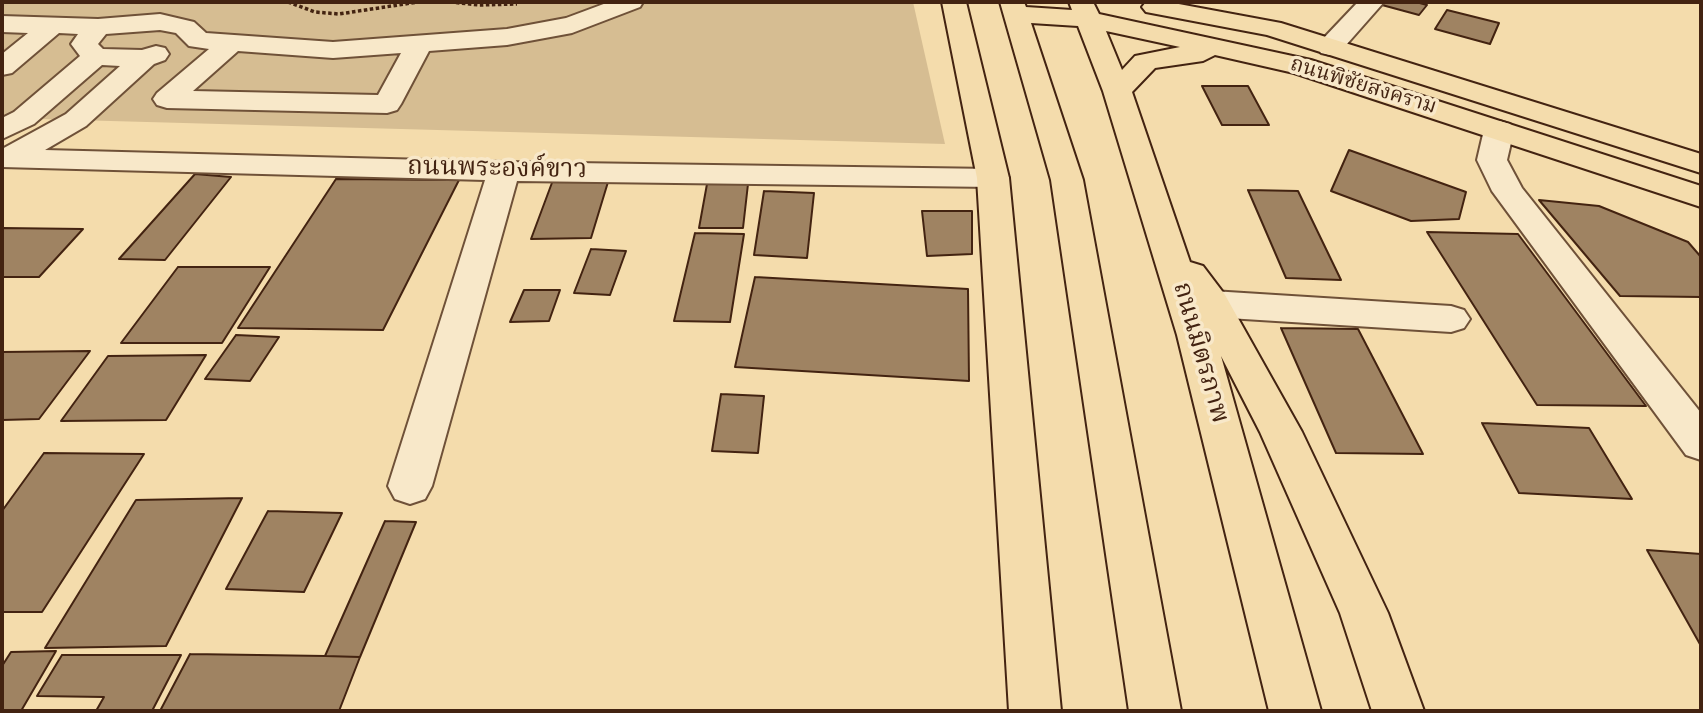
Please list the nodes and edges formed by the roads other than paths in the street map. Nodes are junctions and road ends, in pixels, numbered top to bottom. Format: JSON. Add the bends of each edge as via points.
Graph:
{"nodes":[{"id":1,"x":631,"y":2,"type":"edge"},
{"id":2,"x":954,"y":2,"type":"edge"},
{"id":3,"x":1125,"y":2,"type":"edge"},
{"id":4,"x":1180,"y":2,"type":"edge"},
{"id":5,"x":1214,"y":2,"type":"edge"},
{"id":6,"x":1372,"y":2,"type":"edge"},
{"id":7,"x":1014,"y":8,"type":"edge"},
{"id":8,"x":1084,"y":10,"type":"edge"},
{"id":9,"x":2,"y":24,"type":"edge"},
{"id":10,"x":52,"y":26,"type":"junction"},
{"id":11,"x":98,"y":27,"type":"junction"},
{"id":12,"x":1272,"y":28,"type":"junction"},
{"id":13,"x":1330,"y":47,"type":"junction"},
{"id":14,"x":1233,"y":49,"type":"junction"},
{"id":15,"x":203,"y":52,"type":"junction"},
{"id":16,"x":411,"y":56,"type":"junction"},
{"id":17,"x":95,"y":57,"type":"junction"},
{"id":18,"x":144,"y":58,"type":"junction"},
{"id":19,"x":7,"y":59,"type":"edge"},
{"id":20,"x":1117,"y":91,"type":"junction"},
{"id":21,"x":1499,"y":130,"type":"junction"},
{"id":22,"x":3,"y":149,"type":"edge"},
{"id":23,"x":1701,"y":164,"type":"edge"},
{"id":24,"x":504,"y":170,"type":"junction"},
{"id":25,"x":993,"y":178,"type":"junction"},
{"id":26,"x":1701,"y":197,"type":"edge"},
{"id":27,"x":1167,"y":241,"type":"junction"},
{"id":28,"x":1212,"y":304,"type":"junction"},
{"id":29,"x":1451,"y":318,"type":"dead end"},
{"id":30,"x":1701,"y":443,"type":"edge"},
{"id":31,"x":410,"y":486,"type":"dead end"},
{"id":32,"x":1035,"y":711,"type":"edge"},
{"id":33,"x":1155,"y":711,"type":"edge"},
{"id":34,"x":1295,"y":711,"type":"edge"},
{"id":35,"x":1398,"y":711,"type":"edge"}],
"edges":[{"from":1,"to":16,"type":"street","via":[[572,25]]},
{"from":2,"to":25,"type":"main road"},
{"from":3,"to":12,"type":"main road","name":"ถนนพิชัยสงคราม"},
{"from":4,"to":12,"type":"main road"},
{"from":5,"to":12,"type":"main road"},
{"from":6,"to":13,"type":"street"},
{"from":7,"to":8,"type":"main road","name":"ถนนพิชัยสงคราม"},
{"from":7,"to":33,"type":"main road","via":[[1067,180]]},
{"from":8,"to":14,"type":"main road","name":"ถนนพิชัยสงคราม"},
{"from":8,"to":20,"type":"main road","name":"ถนนมิตรภาพ"},
{"from":9,"to":10,"type":"street"},
{"from":10,"to":11,"type":"street"},
{"from":10,"to":19,"type":"street"},
{"from":11,"to":15,"type":"street","via":[[160,22],[185,27]]},
{"from":11,"to":17,"type":"street","via":[[84,44]]},
{"from":12,"to":13,"type":"main road","name":"ถนนพิชัยสงคราม"},
{"from":13,"to":23,"type":"main road","name":"ถนนพิชัยสงคราม"},
{"from":14,"to":20,"type":"main road","via":[[1145,62]]},
{"from":14,"to":21,"type":"main road","name":"ถนนพิชัยสงคราม","via":[[1301,66]]},
{"from":15,"to":16,"type":"street"},
{"from":15,"to":16,"type":"street","via":[[230,44]]},
{"from":15,"to":16,"type":"street","via":[[167,99],[387,104]]},
{"from":15,"to":18,"type":"street"},
{"from":17,"to":18,"type":"street"},
{"from":17,"to":22,"type":"street","via":[[24,118]]},
{"from":18,"to":22,"type":"street","via":[[76,120]]},
{"from":20,"to":27,"type":"main road","name":"ถนนมิตรภาพ"},
{"from":21,"to":26,"type":"main road","name":"ถนนพิชัยสงคราม"},
{"from":21,"to":30,"type":"street","via":[[1492,160],[1507,191]]},
{"from":22,"to":24,"type":"street","name":"ถนนพระองค์ขาว"},
{"from":24,"to":25,"type":"street","name":"ถนนพระองค์ขาว"},
{"from":24,"to":31,"type":"street"},
{"from":25,"to":32,"type":"main road"},
{"from":27,"to":28,"type":"main road"},
{"from":27,"to":34,"type":"main road","name":"ถนนมิตรภาพ","via":[[1200,348]]},
{"from":28,"to":29,"type":"street"},
{"from":28,"to":35,"type":"main road","via":[[1280,432],[1364,612]]}]}
